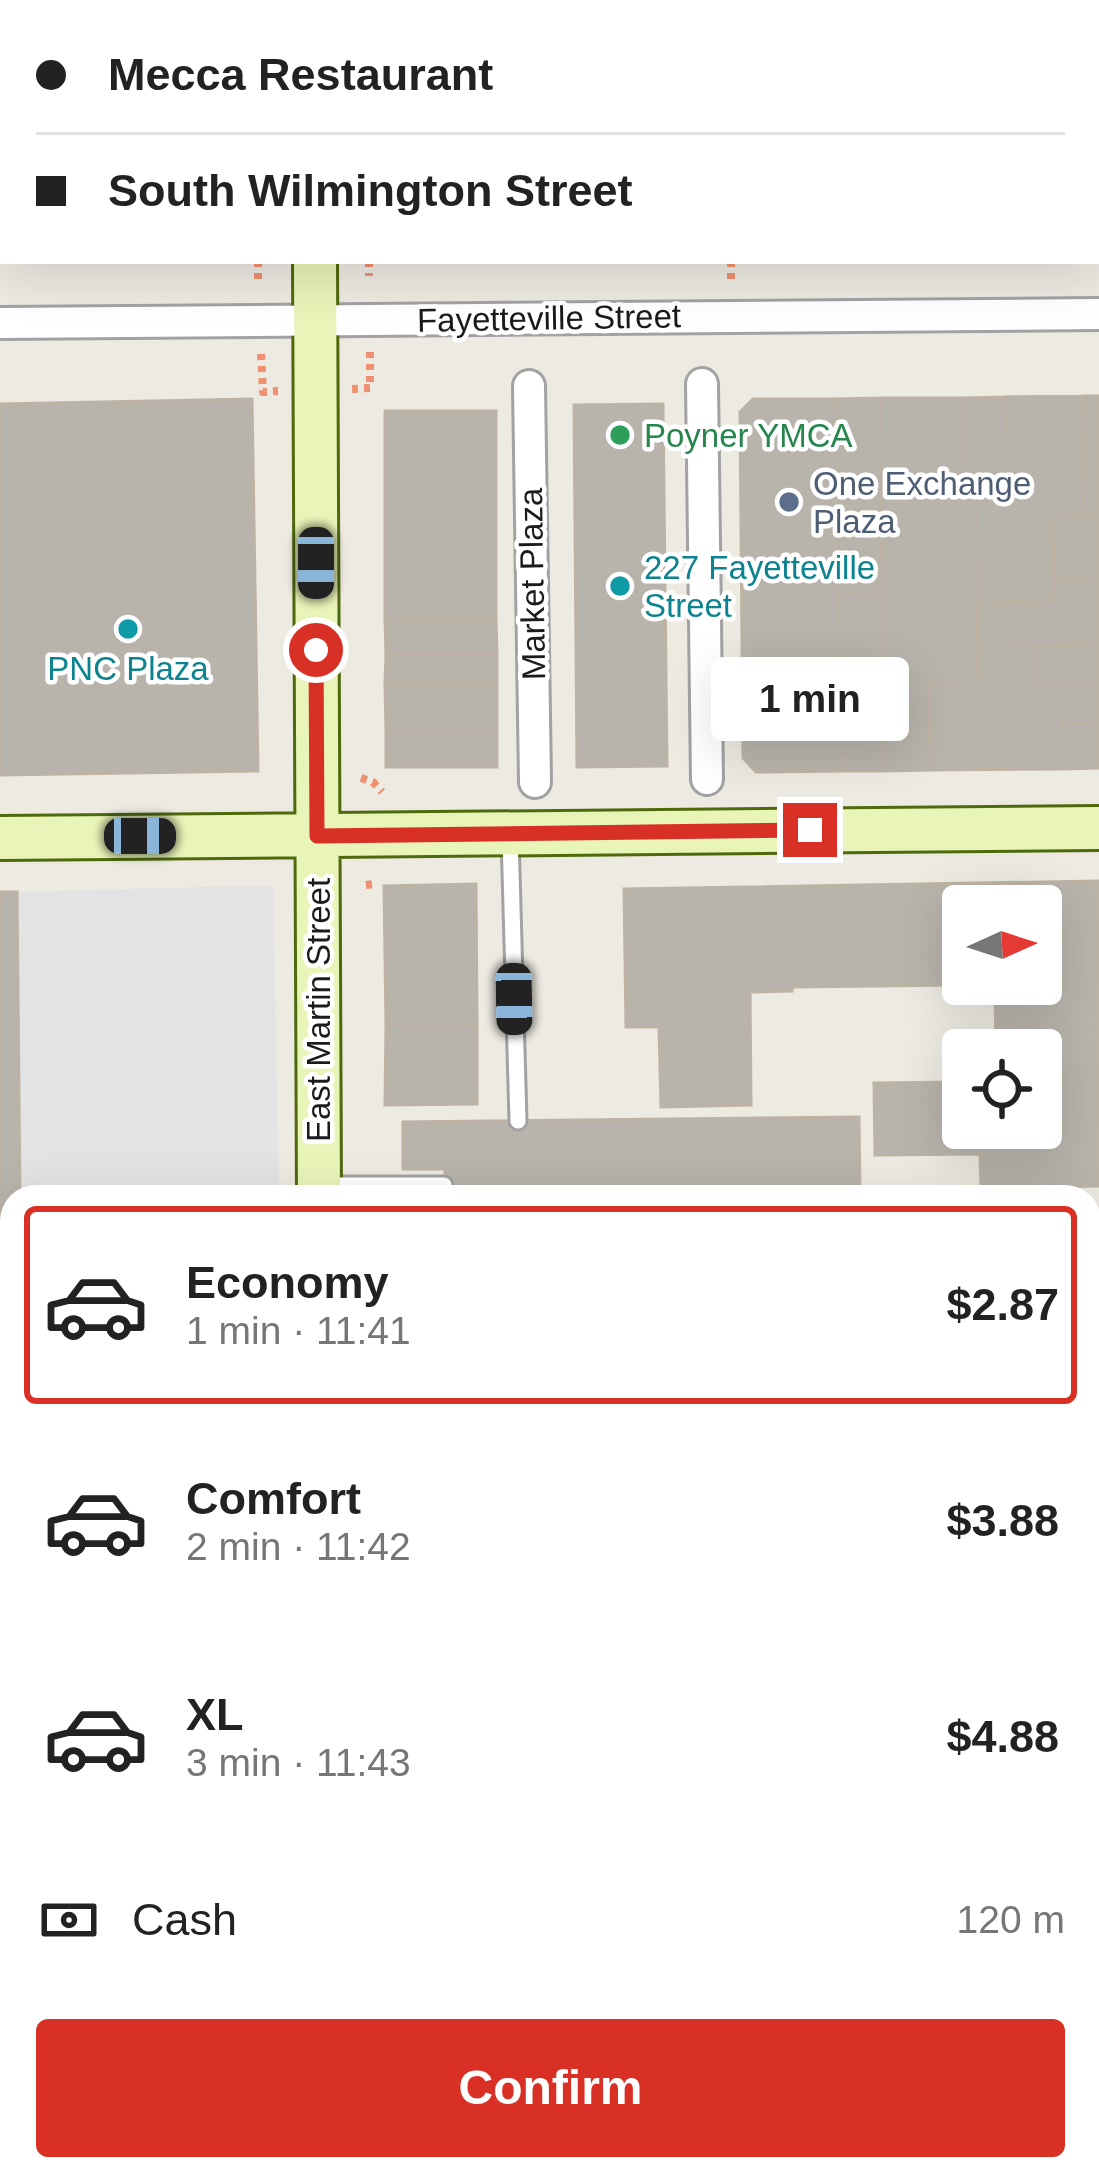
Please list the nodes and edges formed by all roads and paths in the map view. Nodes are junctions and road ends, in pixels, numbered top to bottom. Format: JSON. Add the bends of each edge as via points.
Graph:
{"nodes":[{"id":1,"x":258,"y":264,"type":"edge"},
{"id":2,"x":315,"y":264,"type":"edge"},
{"id":3,"x":369,"y":264,"type":"edge"},
{"id":4,"x":731,"y":264,"type":"edge"},
{"id":5,"x":369,"y":276,"type":"dead end"},
{"id":6,"x":731,"y":279,"type":"dead end"},
{"id":7,"x":258,"y":280,"type":"dead end"},
{"id":8,"x":1099,"y":314,"type":"edge"},
{"id":9,"x":315,"y":320,"type":"junction"},
{"id":10,"x":0,"y":323,"type":"edge"},
{"id":11,"x":370,"y":348,"type":"dead end"},
{"id":12,"x":261,"y":354,"type":"dead end"},
{"id":13,"x":702,"y":384,"type":"dead end"},
{"id":14,"x":529,"y":386,"type":"dead end"},
{"id":15,"x":350,"y":389,"type":"dead end"},
{"id":16,"x":279,"y":391,"type":"dead end"},
{"id":17,"x":361,"y":778,"type":"dead end"},
{"id":18,"x":707,"y":779,"type":"dead end"},
{"id":19,"x":535,"y":782,"type":"dead end"},
{"id":20,"x":382,"y":792,"type":"dead end"},
{"id":21,"x":1099,"y":828,"type":"edge"},
{"id":22,"x":510,"y":833,"type":"junction"},
{"id":23,"x":317,"y":836,"type":"junction"},
{"id":24,"x":0,"y":838,"type":"edge"},
{"id":25,"x":518,"y":1121,"type":"dead end"},
{"id":26,"x":444,"y":1184,"type":"dead end"},
{"id":27,"x":319,"y":1185,"type":"edge"},
{"id":28,"x":426,"y":1185,"type":"edge"}],
"edges":[{"from":1,"to":7,"type":"path"},
{"from":2,"to":9,"type":"main road","name":"East Martin Street"},
{"from":3,"to":5,"type":"path"},
{"from":4,"to":6,"type":"path"},
{"from":8,"to":9,"type":"street","name":"Fayetteville Street"},
{"from":9,"to":10,"type":"street","name":"Fayetteville Street"},
{"from":9,"to":23,"type":"main road","name":"East Martin Street"},
{"from":11,"to":15,"type":"path","via":[[370,388]]},
{"from":12,"to":16,"type":"path","via":[[263,392]]},
{"from":13,"to":18,"type":"street"},
{"from":14,"to":19,"type":"street","name":"Market Plaza"},
{"from":17,"to":20,"type":"path"},
{"from":21,"to":22,"type":"main road"},
{"from":22,"to":23,"type":"main road"},
{"from":22,"to":25,"type":"lane"},
{"from":23,"to":24,"type":"main road"},
{"from":23,"to":27,"type":"main road","name":"East Martin Street"},
{"from":26,"to":28,"type":"lane"}]}
